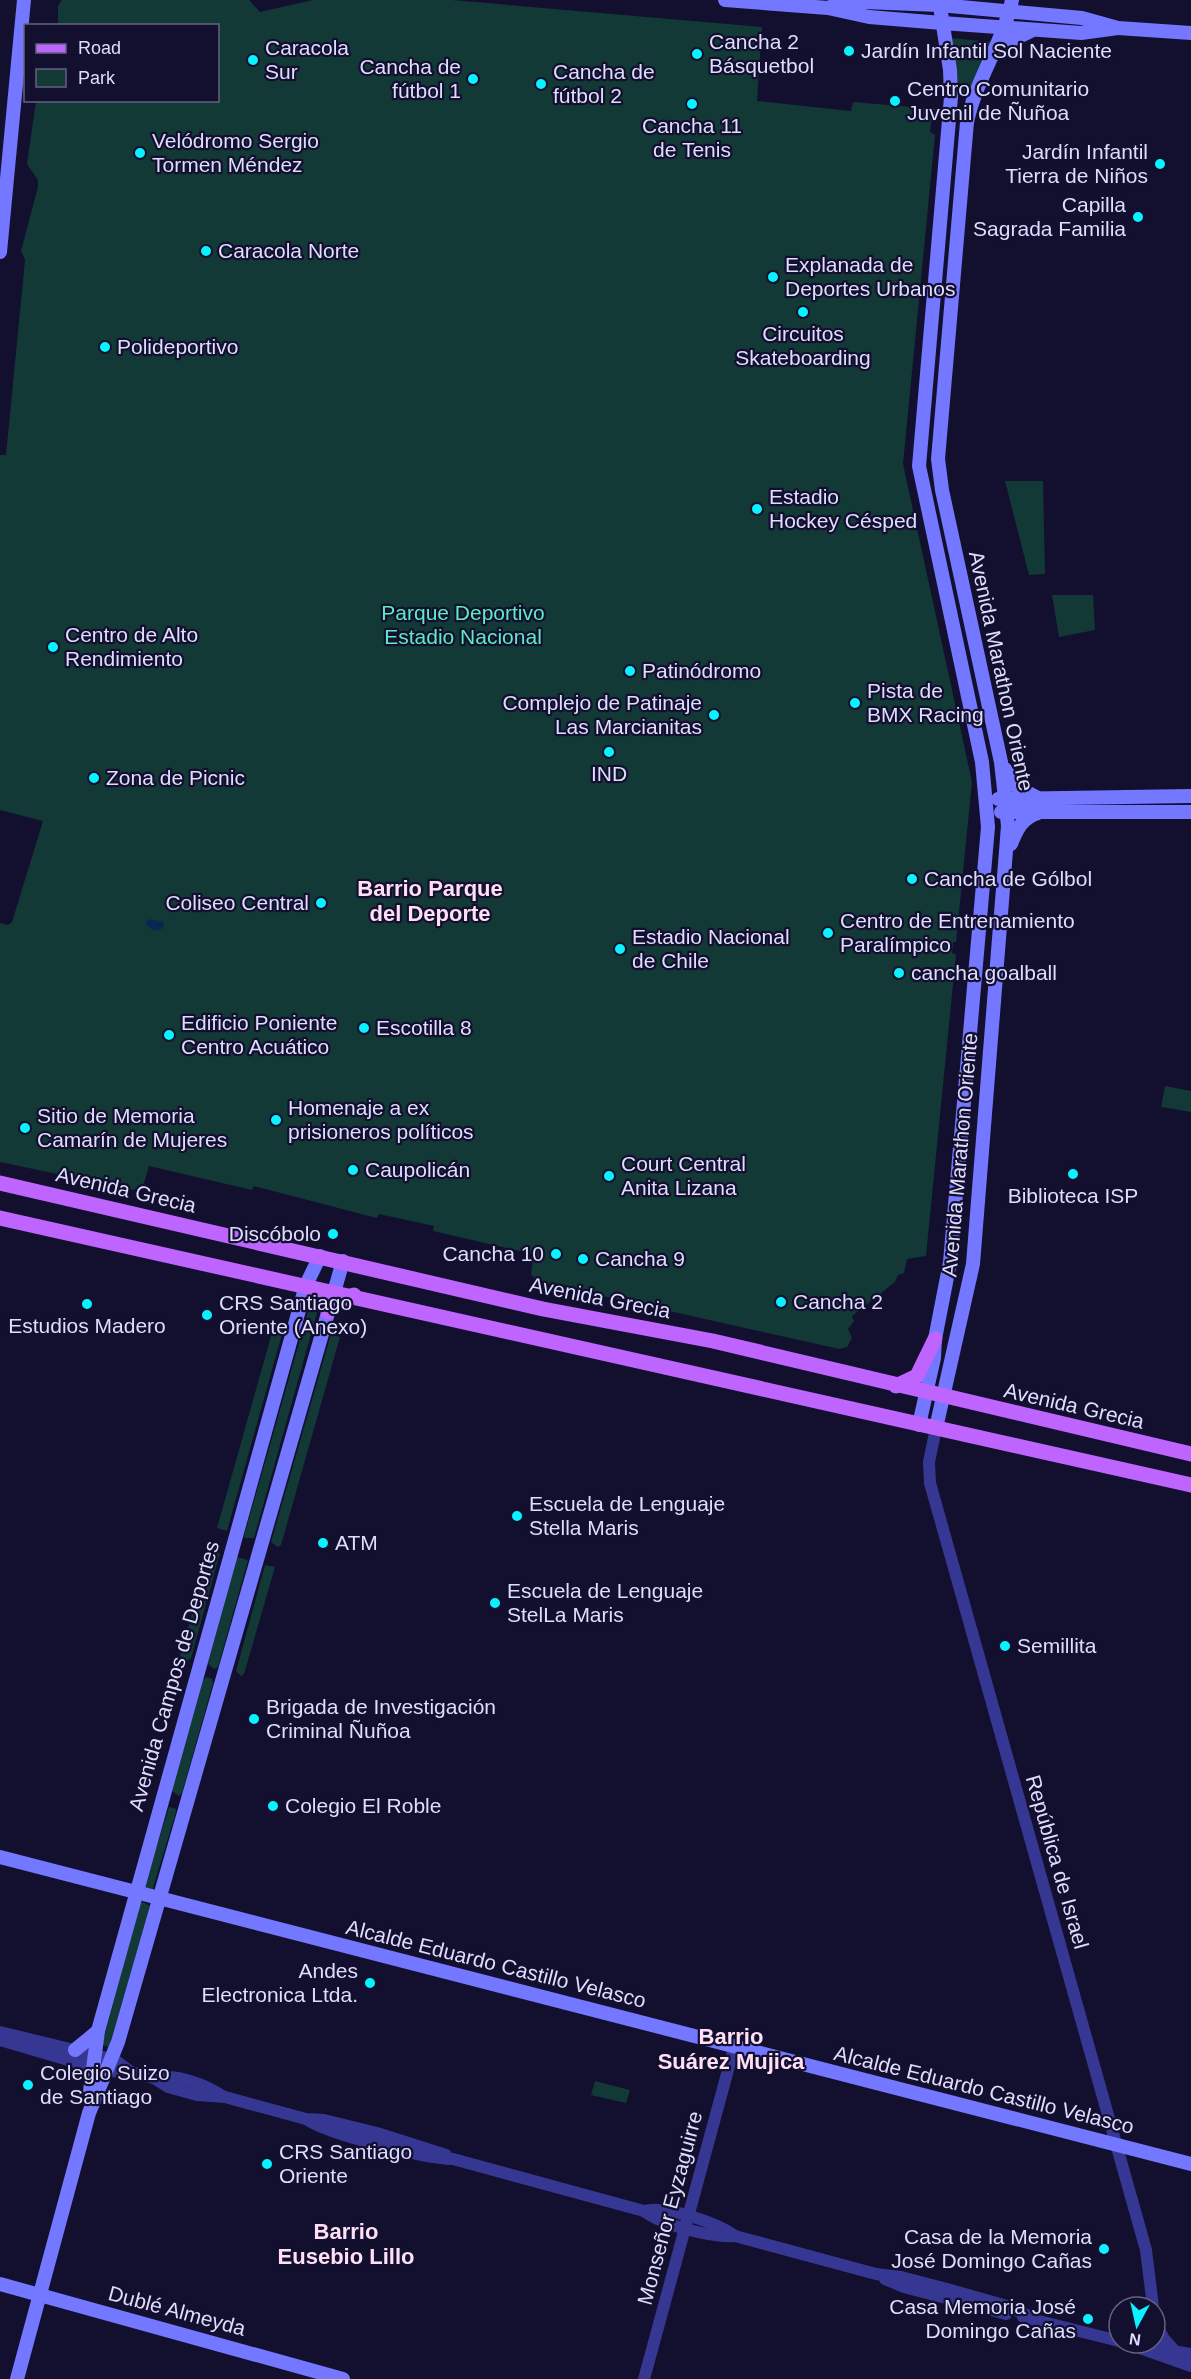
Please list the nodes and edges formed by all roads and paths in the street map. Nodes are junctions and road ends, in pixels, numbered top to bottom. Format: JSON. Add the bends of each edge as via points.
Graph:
{"nodes":[{"id":1,"x":24,"y":0,"type":"edge"},
{"id":2,"x":725,"y":0,"type":"edge"},
{"id":3,"x":939,"y":3,"type":"edge"},
{"id":4,"x":1010,"y":6,"type":"edge"},
{"id":5,"x":828,"y":8,"type":"junction"},
{"id":6,"x":977,"y":9,"type":"junction"},
{"id":7,"x":942,"y":23,"type":"junction"},
{"id":8,"x":1004,"y":27,"type":"junction"},
{"id":9,"x":1118,"y":28,"type":"junction"},
{"id":10,"x":1035,"y":29,"type":"junction"},
{"id":11,"x":1191,"y":33,"type":"edge"},
{"id":12,"x":991,"y":57,"type":"junction"},
{"id":13,"x":3,"y":188,"type":"edge"},
{"id":14,"x":0,"y":252,"type":"edge"},
{"id":15,"x":962,"y":583,"type":"junction"},
{"id":16,"x":945,"y":587,"type":"junction"},
{"id":17,"x":1001,"y":762,"type":"junction"},
{"id":18,"x":1191,"y":796,"type":"edge"},
{"id":19,"x":987,"y":805,"type":"junction"},
{"id":20,"x":1007,"y":805,"type":"junction"},
{"id":21,"x":1044,"y":805,"type":"junction"},
{"id":22,"x":1191,"y":812,"type":"edge"},
{"id":23,"x":1008,"y":852,"type":"junction"},
{"id":24,"x":982,"y":917,"type":"junction"},
{"id":25,"x":1003,"y":918,"type":"junction"},
{"id":26,"x":0,"y":1184,"type":"edge"},
{"id":27,"x":0,"y":1218,"type":"edge"},
{"id":28,"x":320,"y":1256,"type":"junction"},
{"id":29,"x":343,"y":1261,"type":"junction"},
{"id":30,"x":306,"y":1285,"type":"junction"},
{"id":31,"x":334,"y":1291,"type":"junction"},
{"id":32,"x":945,"y":1292,"type":"junction"},
{"id":33,"x":354,"y":1295,"type":"junction"},
{"id":34,"x":967,"y":1296,"type":"junction"},
{"id":35,"x":328,"y":1311,"type":"junction"},
{"id":36,"x":935,"y":1339,"type":"junction"},
{"id":37,"x":896,"y":1386,"type":"junction"},
{"id":38,"x":927,"y":1393,"type":"junction"},
{"id":39,"x":943,"y":1397,"type":"junction"},
{"id":40,"x":919,"y":1425,"type":"junction"},
{"id":41,"x":936,"y":1428,"type":"junction"},
{"id":42,"x":1191,"y":1454,"type":"edge"},
{"id":43,"x":1191,"y":1485,"type":"edge"},
{"id":44,"x":0,"y":1857,"type":"edge"},
{"id":45,"x":136,"y":1893,"type":"junction"},
{"id":46,"x":159,"y":1899,"type":"junction"},
{"id":47,"x":98,"y":2031,"type":"junction"},
{"id":48,"x":0,"y":2032,"type":"edge"},
{"id":49,"x":0,"y":2040,"type":"edge"},
{"id":50,"x":734,"y":2048,"type":"junction"},
{"id":51,"x":75,"y":2050,"type":"junction"},
{"id":52,"x":101,"y":2063,"type":"junction"},
{"id":53,"x":1115,"y":2145,"type":"junction"},
{"id":54,"x":1191,"y":2164,"type":"edge"},
{"id":55,"x":687,"y":2222,"type":"junction"},
{"id":56,"x":0,"y":2284,"type":"edge"},
{"id":57,"x":39,"y":2295,"type":"junction"},
{"id":58,"x":1152,"y":2295,"type":"edge"},
{"id":59,"x":1107,"y":2338,"type":"edge"},
{"id":60,"x":1167,"y":2342,"type":"edge"},
{"id":61,"x":1167,"y":2348,"type":"edge"},
{"id":62,"x":1174,"y":2349,"type":"junction"},
{"id":63,"x":1191,"y":2354,"type":"edge"},
{"id":64,"x":1154,"y":2355,"type":"edge"},
{"id":65,"x":1191,"y":2366,"type":"edge"},
{"id":66,"x":17,"y":2379,"type":"edge"},
{"id":67,"x":343,"y":2379,"type":"edge"},
{"id":68,"x":644,"y":2379,"type":"edge"}],
"edges":[{"from":1,"to":13,"type":"main road"},
{"from":2,"to":5,"type":"main road"},
{"from":3,"to":5,"type":"main road","via":[[864,2]]},
{"from":3,"to":6,"type":"main road"},
{"from":3,"to":7,"type":"main road","name":"Avenida Marathon Oriente"},
{"from":4,"to":6,"type":"main road"},
{"from":4,"to":8,"type":"main road","name":"Avenida Marathon Oriente"},
{"from":4,"to":9,"type":"main road"},
{"from":5,"to":7,"type":"main road","via":[[869,17]]},
{"from":6,"to":7,"type":"main road"},
{"from":7,"to":8,"type":"main road"},
{"from":7,"to":16,"type":"main road","name":"Avenida Marathon Oriente","via":[[951,97],[919,466]]},
{"from":8,"to":10,"type":"main road"},
{"from":8,"to":12,"type":"main road","name":"Avenida Marathon Oriente"},
{"from":9,"to":10,"type":"main road","via":[[1089,33]]},
{"from":9,"to":11,"type":"main road"},
{"from":10,"to":12,"type":"main road","via":[[1010,41]]},
{"from":12,"to":15,"type":"main road","name":"Avenida Marathon Oriente","via":[[967,122],[938,459]]},
{"from":13,"to":14,"type":"main road"},
{"from":15,"to":16,"type":"main road"},
{"from":15,"to":17,"type":"main road","name":"Avenida Marathon Oriente"},
{"from":16,"to":19,"type":"main road","name":"Avenida Marathon Oriente","via":[[982,762]]},
{"from":17,"to":20,"type":"main road","name":"Avenida Marathon Oriente"},
{"from":17,"to":21,"type":"main road","via":[[1017,787]]},
{"from":18,"to":21,"type":"main road"},
{"from":19,"to":20,"type":"main road"},
{"from":19,"to":24,"type":"main road","name":"Avenida Marathon Oriente"},
{"from":20,"to":21,"type":"main road"},
{"from":20,"to":23,"type":"main road","name":"Avenida Marathon Oriente"},
{"from":21,"to":22,"type":"main road"},
{"from":21,"to":23,"type":"main road","via":[[1019,825]]},
{"from":23,"to":25,"type":"main road","name":"Avenida Marathon Oriente"},
{"from":24,"to":25,"type":"main road"},
{"from":24,"to":32,"type":"main road","name":"Avenida Marathon Oriente"},
{"from":25,"to":34,"type":"main road","name":"Avenida Marathon Oriente"},
{"from":26,"to":28,"type":"main road","name":"Avenida Grecia"},
{"from":27,"to":30,"type":"main road"},
{"from":28,"to":29,"type":"main road","name":"Avenida Grecia"},
{"from":28,"to":30,"type":"main road","name":"Avenida Campos de Deportes"},
{"from":29,"to":31,"type":"main road","name":"Avenida Campos de Deportes"},
{"from":29,"to":37,"type":"main road","name":"Avenida Grecia","via":[[543,1309],[713,1341]]},
{"from":30,"to":31,"type":"main road"},
{"from":30,"to":45,"type":"main road","name":"Avenida Campos de Deportes"},
{"from":31,"to":33,"type":"main road"},
{"from":31,"to":35,"type":"main road","name":"Avenida Campos de Deportes"},
{"from":32,"to":34,"type":"main road"},
{"from":32,"to":36,"type":"main road","name":"Avenida Marathon Oriente"},
{"from":33,"to":35,"type":"main road","via":[[340,1300]]},
{"from":33,"to":40,"type":"main road"},
{"from":34,"to":39,"type":"main road","name":"Avenida Marathon Oriente"},
{"from":35,"to":46,"type":"main road","name":"Avenida Campos de Deportes"},
{"from":36,"to":37,"type":"main road","via":[[917,1376]]},
{"from":36,"to":38,"type":"main road","name":"Avenida Marathon Oriente"},
{"from":37,"to":38,"type":"main road","name":"Avenida Grecia"},
{"from":38,"to":39,"type":"main road","name":"Avenida Grecia"},
{"from":38,"to":40,"type":"main road","name":"Avenida Marathon Oriente"},
{"from":39,"to":41,"type":"main road","name":"Avenida Marathon Oriente"},
{"from":39,"to":42,"type":"main road","name":"Avenida Grecia"},
{"from":40,"to":41,"type":"main road"},
{"from":41,"to":43,"type":"main road"},
{"from":41,"to":53,"type":"street","name":"República de Israel","via":[[929,1462],[930,1483]]},
{"from":44,"to":45,"type":"main road","name":"Alcalde Eduardo Castillo Velasco"},
{"from":45,"to":46,"type":"main road","name":"Alcalde Eduardo Castillo Velasco"},
{"from":45,"to":47,"type":"main road","name":"Avenida Campos de Deportes"},
{"from":46,"to":50,"type":"main road","name":"Alcalde Eduardo Castillo Velasco"},
{"from":46,"to":52,"type":"main road","name":"Avenida Campos de Deportes"},
{"from":47,"to":51,"type":"main road"},
{"from":47,"to":52,"type":"main road","name":"Avenida Campos de Deportes"},
{"from":48,"to":51,"type":"street"},
{"from":49,"to":52,"type":"street"},
{"from":50,"to":53,"type":"main road","name":"Alcalde Eduardo Castillo Velasco"},
{"from":50,"to":55,"type":"street","name":"Monseñor Eyzaguirre"},
{"from":51,"to":52,"type":"street"},
{"from":52,"to":55,"type":"street","via":[[154,2078],[177,2078],[225,2097],[432,2148],[453,2159],[644,2211],[660,2221]]},
{"from":52,"to":57,"type":"main road","name":"Avenida Campos de Deportes"},
{"from":53,"to":54,"type":"main road","name":"Alcalde Eduardo Castillo Velasco"},
{"from":53,"to":58,"type":"street","name":"República de Israel","via":[[1149,2261]]},
{"from":55,"to":59,"type":"street","via":[[717,2236],[735,2236],[876,2274],[904,2287]]},
{"from":55,"to":68,"type":"street","name":"Monseñor Eyzaguirre"},
{"from":56,"to":57,"type":"main road","name":"Dublé Almeyda"},
{"from":57,"to":66,"type":"main road","name":"Avenida Campos de Deportes"},
{"from":57,"to":67,"type":"main road","name":"Dublé Almeyda"},
{"from":60,"to":62,"type":"street"},
{"from":61,"to":62,"type":"street"},
{"from":62,"to":63,"type":"street"},
{"from":64,"to":65,"type":"street"}]}
